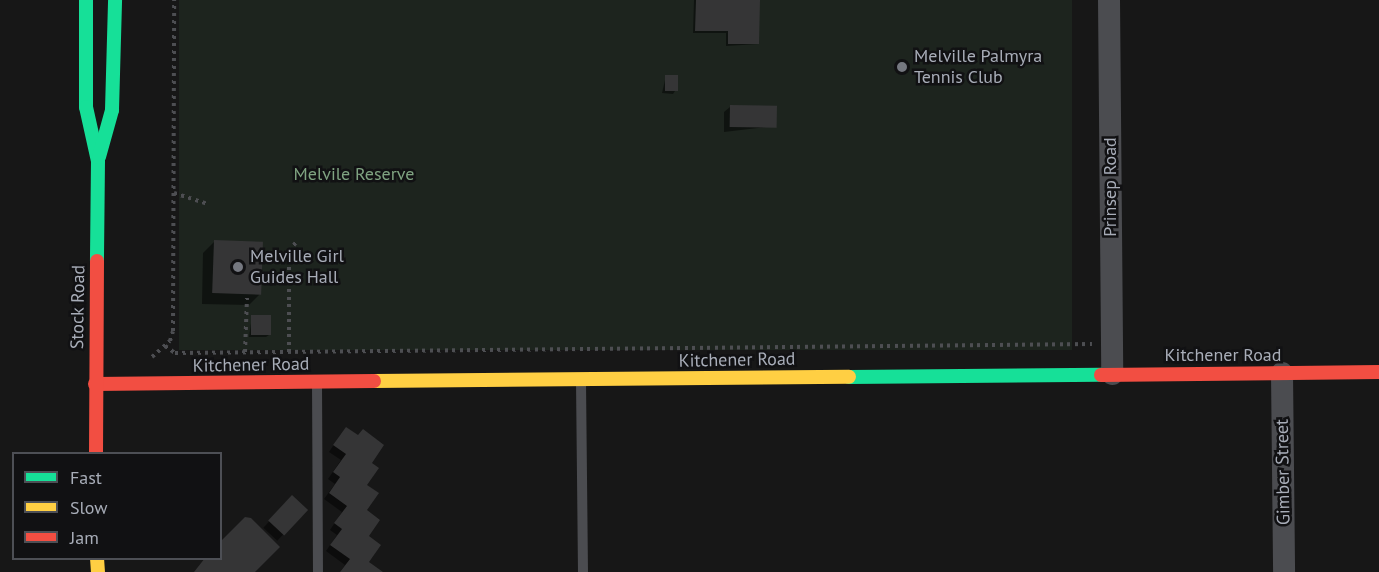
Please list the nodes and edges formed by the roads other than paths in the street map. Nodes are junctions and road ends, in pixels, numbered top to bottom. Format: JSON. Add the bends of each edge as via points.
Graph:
{"nodes":[{"id":1,"x":86,"y":0,"type":"edge"},
{"id":2,"x":115,"y":0,"type":"edge"},
{"id":3,"x":1108,"y":0,"type":"edge"},
{"id":4,"x":98,"y":161,"type":"junction"},
{"id":5,"x":1379,"y":372,"type":"edge"},
{"id":6,"x":1282,"y":373,"type":"junction"},
{"id":7,"x":1112,"y":374,"type":"junction"},
{"id":8,"x":581,"y":380,"type":"junction"},
{"id":9,"x":317,"y":382,"type":"junction"},
{"id":10,"x":95,"y":384,"type":"junction"},
{"id":11,"x":96,"y":452,"type":"edge"},
{"id":12,"x":318,"y":572,"type":"edge"},
{"id":13,"x":583,"y":572,"type":"edge"},
{"id":14,"x":1284,"y":572,"type":"edge"}],
"edges":[{"from":1,"to":4,"type":"street","name":"Stock Road","via":[[86,107]]},
{"from":2,"to":4,"type":"street","name":"Stock Road","via":[[112,110]]},
{"from":3,"to":7,"type":"street","name":"Prinsep Road"},
{"from":4,"to":10,"type":"street","name":"Stock Road"},
{"from":5,"to":6,"type":"street","name":"Kitchener Road"},
{"from":6,"to":7,"type":"street","name":"Kitchener Road"},
{"from":6,"to":14,"type":"street","name":"Gimber Street"},
{"from":7,"to":8,"type":"street","name":"Kitchener Road"},
{"from":8,"to":9,"type":"street","name":"Kitchener Road"},
{"from":8,"to":13,"type":"lane"},
{"from":9,"to":10,"type":"street","name":"Kitchener Road"},
{"from":9,"to":12,"type":"lane"},
{"from":10,"to":11,"type":"street","name":"Stock Road"}]}
